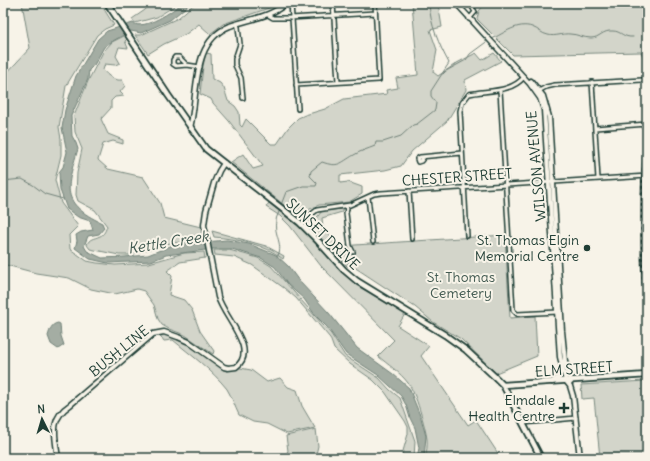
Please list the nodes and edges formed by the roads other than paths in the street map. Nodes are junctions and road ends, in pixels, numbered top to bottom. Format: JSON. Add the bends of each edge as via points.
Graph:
{"nodes":[{"id":1,"x":107,"y":3,"type":"edge"},
{"id":2,"x":287,"y":3,"type":"edge"},
{"id":3,"x":291,"y":3,"type":"edge"},
{"id":4,"x":333,"y":3,"type":"edge"},
{"id":5,"x":375,"y":3,"type":"edge"},
{"id":6,"x":456,"y":3,"type":"edge"},
{"id":7,"x":470,"y":3,"type":"edge"},
{"id":8,"x":375,"y":13,"type":"junction"},
{"id":9,"x":268,"y":15,"type":"junction"},
{"id":10,"x":334,"y":16,"type":"junction"},
{"id":11,"x":292,"y":18,"type":"junction"},
{"id":12,"x":469,"y":19,"type":"junction"},
{"id":13,"x":237,"y":24,"type":"junction"},
{"id":14,"x":187,"y":65,"type":"junction"},
{"id":15,"x":200,"y":67,"type":"junction"},
{"id":16,"x":524,"y":77,"type":"junction"},
{"id":17,"x":642,"y":80,"type":"dead end"},
{"id":18,"x":338,"y":82,"type":"junction"},
{"id":19,"x":592,"y":82,"type":"junction"},
{"id":20,"x":296,"y":85,"type":"junction"},
{"id":21,"x":500,"y":90,"type":"junction"},
{"id":22,"x":538,"y":92,"type":"junction"},
{"id":23,"x":243,"y":98,"type":"dead end"},
{"id":24,"x":298,"y":109,"type":"dead end"},
{"id":25,"x":647,"y":124,"type":"edge"},
{"id":26,"x":190,"y":128,"type":"junction"},
{"id":27,"x":595,"y":128,"type":"junction"},
{"id":28,"x":462,"y":153,"type":"junction"},
{"id":29,"x":424,"y":157,"type":"dead end"},
{"id":30,"x":224,"y":163,"type":"junction"},
{"id":31,"x":647,"y":176,"type":"edge"},
{"id":32,"x":598,"y":179,"type":"junction"},
{"id":33,"x":551,"y":182,"type":"junction"},
{"id":34,"x":506,"y":185,"type":"junction"},
{"id":35,"x":464,"y":188,"type":"junction"},
{"id":36,"x":409,"y":191,"type":"junction"},
{"id":37,"x":368,"y":197,"type":"junction"},
{"id":38,"x":346,"y":206,"type":"junction"},
{"id":39,"x":302,"y":225,"type":"junction"},
{"id":40,"x":467,"y":236,"type":"dead end"},
{"id":41,"x":412,"y":239,"type":"dead end"},
{"id":42,"x":373,"y":242,"type":"dead end"},
{"id":43,"x":353,"y":252,"type":"dead end"},
{"id":44,"x":559,"y":311,"type":"junction"},
{"id":45,"x":560,"y":331,"type":"junction"},
{"id":46,"x":562,"y":366,"type":"junction"},
{"id":47,"x":647,"y":375,"type":"edge"},
{"id":48,"x":568,"y":381,"type":"junction"},
{"id":49,"x":552,"y":382,"type":"junction"},
{"id":50,"x":502,"y":385,"type":"junction"},
{"id":51,"x":576,"y":418,"type":"junction"},
{"id":52,"x":523,"y":423,"type":"junction"},
{"id":53,"x":58,"y":458,"type":"edge"},
{"id":54,"x":541,"y":458,"type":"edge"},
{"id":55,"x":580,"y":458,"type":"edge"}],
"edges":[{"from":1,"to":26,"type":"main road","name":"SUNSET DRIVE"},
{"from":2,"to":9,"type":"street"},
{"from":3,"to":11,"type":"street"},
{"from":4,"to":10,"type":"street"},
{"from":5,"to":8,"type":"street"},
{"from":6,"to":12,"type":"street","name":"WILSON AVENUE"},
{"from":7,"to":12,"type":"street","via":[[476,12]]},
{"from":8,"to":10,"type":"street"},
{"from":8,"to":18,"type":"street","via":[[379,80]]},
{"from":9,"to":11,"type":"street","via":[[273,18]]},
{"from":9,"to":13,"type":"street"},
{"from":10,"to":11,"type":"street"},
{"from":10,"to":18,"type":"street"},
{"from":11,"to":20,"type":"street"},
{"from":12,"to":16,"type":"street","name":"WILSON AVENUE"},
{"from":13,"to":15,"type":"street","via":[[221,31],[213,39],[203,52]]},
{"from":13,"to":23,"type":"street","via":[[240,44],[234,64],[242,78]]},
{"from":14,"to":14,"type":"street","via":[[179,57],[173,60],[176,66]]},
{"from":14,"to":15,"type":"street"},
{"from":15,"to":26,"type":"street"},
{"from":16,"to":21,"type":"street"},
{"from":16,"to":22,"type":"street","name":"WILSON AVENUE"},
{"from":17,"to":19,"type":"street"},
{"from":18,"to":20,"type":"street"},
{"from":19,"to":22,"type":"street","via":[[552,85]]},
{"from":19,"to":27,"type":"street"},
{"from":20,"to":24,"type":"street"},
{"from":21,"to":28,"type":"street","via":[[469,94],[463,100],[460,111]]},
{"from":21,"to":34,"type":"street"},
{"from":22,"to":33,"type":"street","name":"WILSON AVENUE","via":[[545,114]]},
{"from":25,"to":27,"type":"street"},
{"from":26,"to":30,"type":"main road","name":"SUNSET DRIVE","via":[[206,149]]},
{"from":27,"to":32,"type":"street"},
{"from":28,"to":29,"type":"street"},
{"from":28,"to":35,"type":"street"},
{"from":30,"to":39,"type":"main road","name":"SUNSET DRIVE"},
{"from":30,"to":53,"type":"street","name":"BUSH LINE","via":[[215,178],[208,204],[205,233],[220,304],[244,346],[240,364],[226,367],[184,339],[164,332],[153,334],[57,417],[54,427]]},
{"from":31,"to":32,"type":"street","name":"CHESTER STREET"},
{"from":32,"to":33,"type":"street","name":"CHESTER STREET"},
{"from":33,"to":34,"type":"street","name":"CHESTER STREET"},
{"from":33,"to":44,"type":"street","name":"WILSON AVENUE"},
{"from":34,"to":35,"type":"street","name":"CHESTER STREET"},
{"from":34,"to":44,"type":"street","via":[[513,310],[517,314]]},
{"from":35,"to":36,"type":"street","name":"CHESTER STREET"},
{"from":35,"to":40,"type":"street"},
{"from":36,"to":37,"type":"street","name":"CHESTER STREET","via":[[381,193]]},
{"from":36,"to":41,"type":"street"},
{"from":37,"to":38,"type":"street","name":"CHESTER STREET"},
{"from":37,"to":42,"type":"street"},
{"from":38,"to":39,"type":"street","name":"CHESTER STREET","via":[[313,212]]},
{"from":38,"to":43,"type":"street","via":[[350,246]]},
{"from":39,"to":50,"type":"main road","name":"SUNSET DRIVE","via":[[357,282],[461,346]]},
{"from":44,"to":45,"type":"street","name":"WILSON AVENUE"},
{"from":45,"to":46,"type":"street","name":"WILSON AVENUE"},
{"from":45,"to":48,"type":"street","name":"WILSON AVENUE"},
{"from":46,"to":48,"type":"street","name":"WILSON AVENUE"},
{"from":46,"to":49,"type":"street","via":[[559,377]]},
{"from":47,"to":48,"type":"main road","name":"ELM STREET"},
{"from":48,"to":49,"type":"main road","name":"ELM STREET"},
{"from":48,"to":51,"type":"street","name":"WILSON AVENUE"},
{"from":49,"to":50,"type":"main road","name":"ELM STREET"},
{"from":50,"to":52,"type":"main road","name":"SUNSET DRIVE"},
{"from":51,"to":52,"type":"street"},
{"from":51,"to":55,"type":"street","name":"WILSON AVENUE"},
{"from":52,"to":54,"type":"main road","name":"SUNSET DRIVE"}]}
